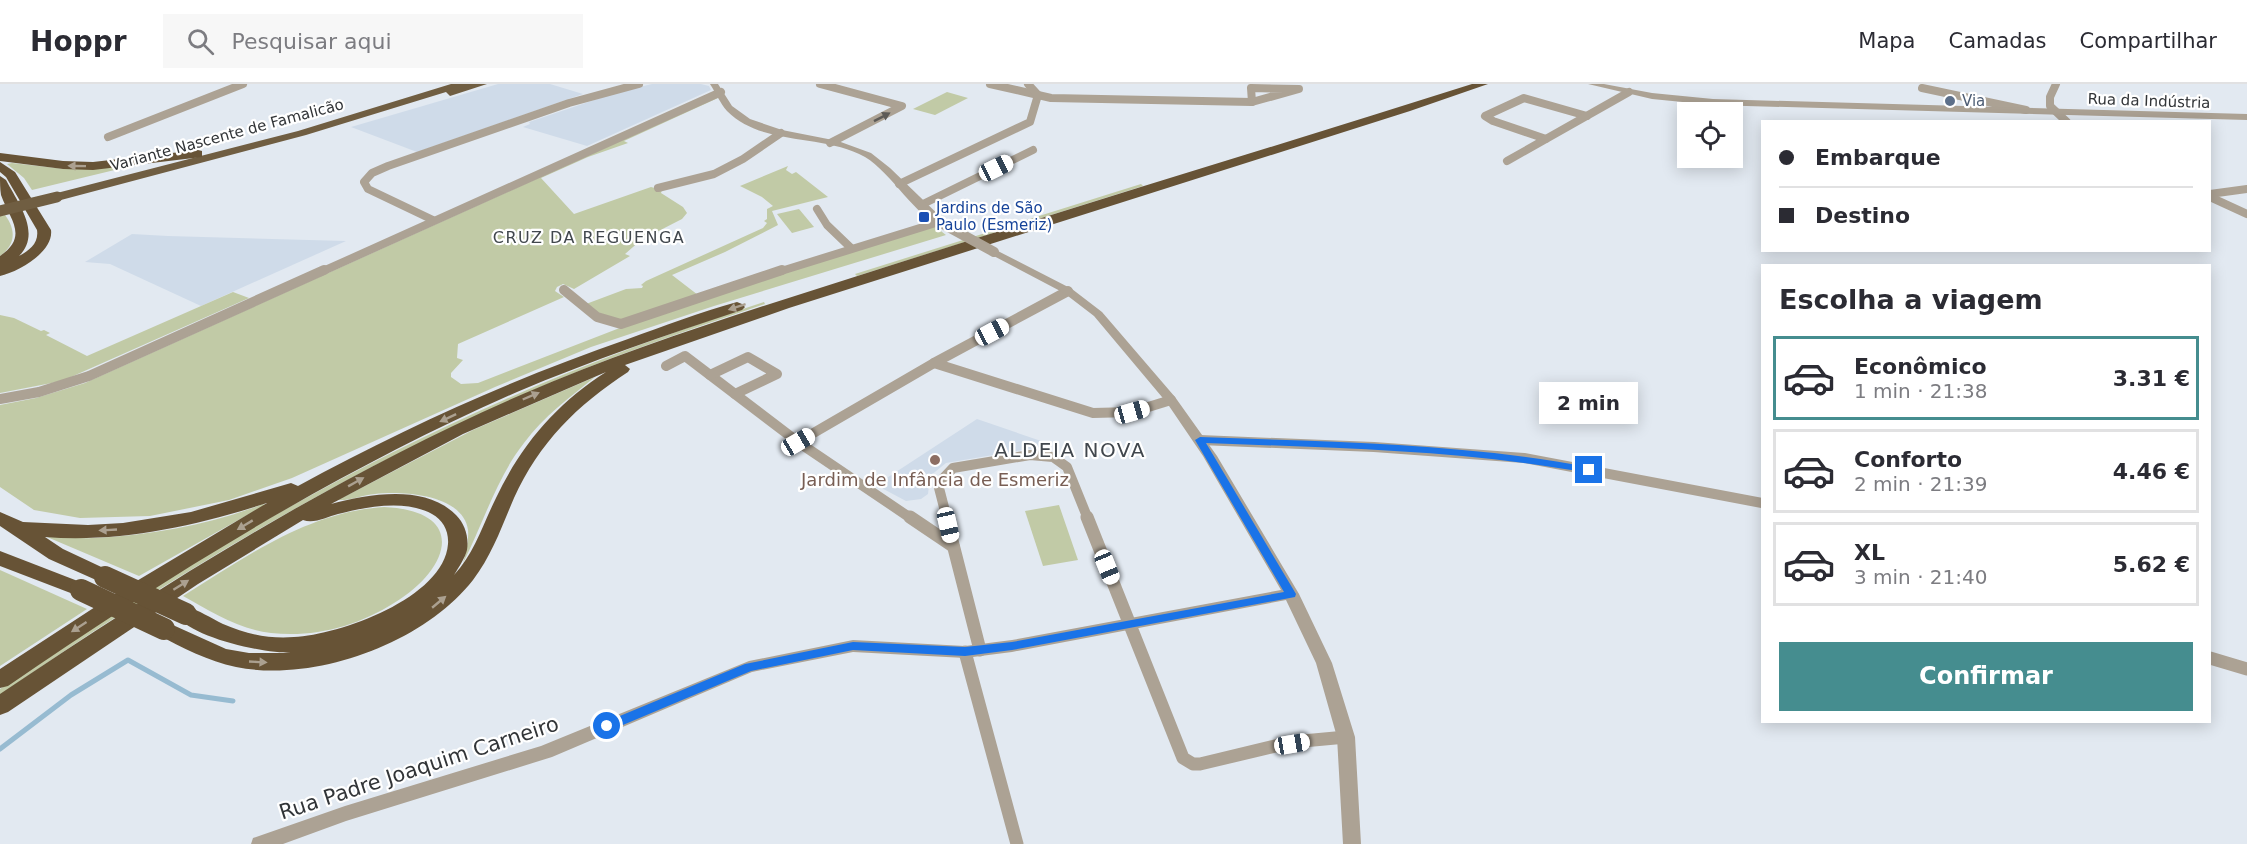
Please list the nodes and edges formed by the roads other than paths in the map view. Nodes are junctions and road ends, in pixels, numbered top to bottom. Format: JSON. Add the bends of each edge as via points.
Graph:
{"nodes":[{"id":1,"x":243,"y":84,"type":"edge"},
{"id":2,"x":431,"y":84,"type":"edge"},
{"id":3,"x":446,"y":84,"type":"edge"},
{"id":4,"x":460,"y":84,"type":"edge"},
{"id":5,"x":482,"y":84,"type":"edge"},
{"id":6,"x":639,"y":84,"type":"edge"},
{"id":7,"x":820,"y":84,"type":"edge"},
{"id":8,"x":990,"y":84,"type":"edge"},
{"id":9,"x":1018,"y":84,"type":"edge"},
{"id":10,"x":1028,"y":84,"type":"edge"},
{"id":11,"x":1454,"y":84,"type":"edge"},
{"id":12,"x":1483,"y":84,"type":"edge"},
{"id":13,"x":1592,"y":84,"type":"edge"},
{"id":14,"x":2056,"y":84,"type":"edge"},
{"id":15,"x":1004,"y":87,"type":"junction"},
{"id":16,"x":718,"y":88,"type":"edge"},
{"id":17,"x":1922,"y":88,"type":"dead end"},
{"id":18,"x":1629,"y":92,"type":"junction"},
{"id":19,"x":1038,"y":94,"type":"junction"},
{"id":20,"x":1251,"y":102,"type":"junction"},
{"id":21,"x":2032,"y":111,"type":"junction"},
{"id":22,"x":2051,"y":111,"type":"junction"},
{"id":23,"x":353,"y":112,"type":"junction"},
{"id":24,"x":1587,"y":116,"type":"junction"},
{"id":25,"x":2247,"y":117,"type":"edge"},
{"id":26,"x":2064,"y":120,"type":"edge"},
{"id":27,"x":331,"y":125,"type":"junction"},
{"id":28,"x":781,"y":133,"type":"junction"},
{"id":29,"x":108,"y":137,"type":"dead end"},
{"id":30,"x":1546,"y":139,"type":"junction"},
{"id":31,"x":830,"y":143,"type":"junction"},
{"id":32,"x":1033,"y":150,"type":"dead end"},
{"id":33,"x":198,"y":154,"type":"junction"},
{"id":34,"x":0,"y":157,"type":"edge"},
{"id":35,"x":1507,"y":161,"type":"dead end"},
{"id":36,"x":0,"y":166,"type":"edge"},
{"id":37,"x":0,"y":180,"type":"edge"},
{"id":38,"x":899,"y":184,"type":"junction"},
{"id":39,"x":658,"y":188,"type":"dead end"},
{"id":40,"x":2247,"y":189,"type":"edge"},
{"id":41,"x":56,"y":194,"type":"junction"},
{"id":42,"x":2211,"y":196,"type":"edge"},
{"id":43,"x":2211,"y":196,"type":"edge"},
{"id":44,"x":0,"y":204,"type":"edge"},
{"id":45,"x":921,"y":205,"type":"junction"},
{"id":46,"x":817,"y":209,"type":"dead end"},
{"id":47,"x":0,"y":212,"type":"edge"},
{"id":48,"x":2247,"y":214,"type":"edge"},
{"id":49,"x":433,"y":220,"type":"junction"},
{"id":50,"x":941,"y":223,"type":"junction"},
{"id":51,"x":850,"y":248,"type":"junction"},
{"id":52,"x":0,"y":263,"type":"edge"},
{"id":53,"x":0,"y":272,"type":"edge"},
{"id":54,"x":564,"y":290,"type":"dead end"},
{"id":55,"x":1068,"y":291,"type":"junction"},
{"id":56,"x":665,"y":356,"type":"junction"},
{"id":57,"x":934,"y":363,"type":"junction"},
{"id":58,"x":710,"y":375,"type":"junction"},
{"id":59,"x":735,"y":394,"type":"junction"},
{"id":60,"x":0,"y":399,"type":"edge"},
{"id":61,"x":1171,"y":400,"type":"junction"},
{"id":62,"x":1200,"y":440,"type":"junction"},
{"id":63,"x":798,"y":442,"type":"junction"},
{"id":64,"x":351,"y":465,"type":"junction"},
{"id":65,"x":1761,"y":502,"type":"edge"},
{"id":66,"x":0,"y":518,"type":"edge"},
{"id":67,"x":19,"y":528,"type":"junction"},
{"id":68,"x":269,"y":532,"type":"junction"},
{"id":69,"x":952,"y":546,"type":"junction"},
{"id":70,"x":0,"y":558,"type":"edge"},
{"id":71,"x":1291,"y":594,"type":"junction"},
{"id":72,"x":1131,"y":624,"type":"junction"},
{"id":73,"x":973,"y":651,"type":"junction"},
{"id":74,"x":2211,"y":658,"type":"edge"},
{"id":75,"x":2247,"y":669,"type":"edge"},
{"id":76,"x":0,"y":680,"type":"edge"},
{"id":77,"x":0,"y":706,"type":"edge"},
{"id":78,"x":1346,"y":737,"type":"junction"},
{"id":79,"x":260,"y":844,"type":"edge"},
{"id":80,"x":1017,"y":844,"type":"edge"},
{"id":81,"x":1352,"y":844,"type":"edge"}],
"edges":[{"from":1,"to":29,"type":"street"},
{"from":2,"to":23,"type":"highway"},
{"from":3,"to":23,"type":"highway","name":"Variante Nascente de Famalicão"},
{"from":4,"to":27,"type":"highway","name":"Variante Nascente de Famalicão"},
{"from":5,"to":27,"type":"highway"},
{"from":6,"to":49,"type":"street","via":[[388,166],[372,173],[364,182],[368,189]]},
{"from":31,"to":7,"type":"street","one_way":true,"via":[[902,106]]},
{"from":8,"to":15,"type":"street"},
{"from":9,"to":15,"type":"street"},
{"from":10,"to":19,"type":"street"},
{"from":11,"to":64,"type":"highway","one_way":true,"via":[[642,338],[510,390]]},
{"from":12,"to":56,"type":"highway","via":[[996,236]]},
{"from":13,"to":18,"type":"street","name":"Rua da Indústria"},
{"from":14,"to":22,"type":"street","via":[[2050,92]]},
{"from":15,"to":19,"type":"street"},
{"from":16,"to":28,"type":"street","via":[[733,111]]},
{"from":16,"to":49,"type":"street"},
{"from":17,"to":21,"type":"street"},
{"from":18,"to":21,"type":"street","name":"Rua da Indústria","via":[[1713,102]]},
{"from":18,"to":24,"type":"street"},
{"from":19,"to":20,"type":"street","via":[[1051,98]]},
{"from":19,"to":38,"type":"street","via":[[1030,122]]},
{"from":20,"to":20,"type":"street","via":[[1261,99],[1299,89],[1251,88]]},
{"from":21,"to":22,"type":"street","name":"Rua da Indústria"},
{"from":22,"to":25,"type":"street","name":"Rua da Indústria"},
{"from":22,"to":26,"type":"street"},
{"from":23,"to":33,"type":"highway","name":"Variante Nascente de Famalicão"},
{"from":24,"to":30,"type":"street"},
{"from":24,"to":30,"type":"street","via":[[1524,98],[1485,116]]},
{"from":27,"to":41,"type":"highway","name":"Variante Nascente de Famalicão"},
{"from":28,"to":31,"type":"street"},
{"from":28,"to":39,"type":"street","via":[[714,174]]},
{"from":30,"to":35,"type":"street"},
{"from":31,"to":38,"type":"street","via":[[870,156]]},
{"from":32,"to":45,"type":"street"},
{"from":33,"to":34,"type":"highway","one_way":true,"via":[[93,166]]},
{"from":33,"to":41,"type":"highway","name":"Variante Nascente de Famalicão"},
{"from":36,"to":53,"type":"highway","via":[[11,175],[45,237],[36,252]]},
{"from":37,"to":52,"type":"highway","via":[[23,230],[17,250]]},
{"from":38,"to":45,"type":"street"},
{"from":40,"to":42,"type":"street"},
{"from":41,"to":44,"type":"highway","name":"Variante Nascente de Famalicão"},
{"from":41,"to":47,"type":"highway","name":"Variante Nascente de Famalicão","bridge":true},
{"from":43,"to":48,"type":"street"},
{"from":45,"to":50,"type":"street"},
{"from":46,"to":51,"type":"street"},
{"from":49,"to":60,"type":"street","via":[[89,376]]},
{"from":50,"to":51,"type":"street"},
{"from":50,"to":55,"type":"street","bridge":true},
{"from":51,"to":54,"type":"street","via":[[621,324],[590,312]]},
{"from":55,"to":57,"type":"street"},
{"from":55,"to":61,"type":"street","via":[[1098,314]]},
{"from":56,"to":58,"type":"street","via":[[685,356]]},
{"from":68,"to":56,"type":"highway","one_way":true,"via":[[372,473],[547,389]]},
{"from":70,"to":56,"type":"highway","one_way":true,"bridge":true,"via":[[81,590],[223,656],[280,663],[344,651],[403,627],[435,605],[464,577],[483,548],[521,466],[551,423],[599,383]]},
{"from":57,"to":61,"type":"street","via":[[1093,413],[1132,412]]},
{"from":57,"to":63,"type":"street"},
{"from":58,"to":59,"type":"street"},
{"from":58,"to":59,"type":"street","via":[[748,357],[777,374]]},
{"from":59,"to":63,"type":"street"},
{"from":61,"to":62,"type":"street"},
{"from":62,"to":65,"type":"street","via":[[1524,458]]},
{"from":62,"to":71,"type":"street"},
{"from":63,"to":69,"type":"street"},
{"from":64,"to":67,"type":"highway","one_way":true,"via":[[259,500],[182,520],[115,530]]},
{"from":64,"to":76,"type":"highway","one_way":true,"via":[[184,561]]},
{"from":66,"to":67,"type":"highway"},
{"from":67,"to":68,"type":"highway","bridge":true,"via":[[56,554],[228,635],[285,646],[326,641],[372,626],[405,608],[435,585],[457,550],[450,518],[418,502],[380,501],[348,506]]},
{"from":77,"to":68,"type":"highway","one_way":true,"via":[[146,607]]},
{"from":69,"to":72,"type":"street","via":[[938,484],[942,477],[953,468],[1030,455],[1053,457],[1068,467]]},
{"from":69,"to":73,"type":"street"},
{"from":71,"to":72,"type":"street","name":"Rua Padre Joaquim Carneiro"},
{"from":71,"to":78,"type":"street","via":[[1324,663]]},
{"from":72,"to":73,"type":"street","name":"Rua Padre Joaquim Carneiro"},
{"from":72,"to":78,"type":"street","via":[[1187,762],[1200,764]]},
{"from":73,"to":79,"type":"street","name":"Rua Padre Joaquim Carneiro","via":[[853,646],[749,667],[546,752]]},
{"from":73,"to":80,"type":"street"},
{"from":74,"to":75,"type":"street"},
{"from":78,"to":81,"type":"street"}]}
